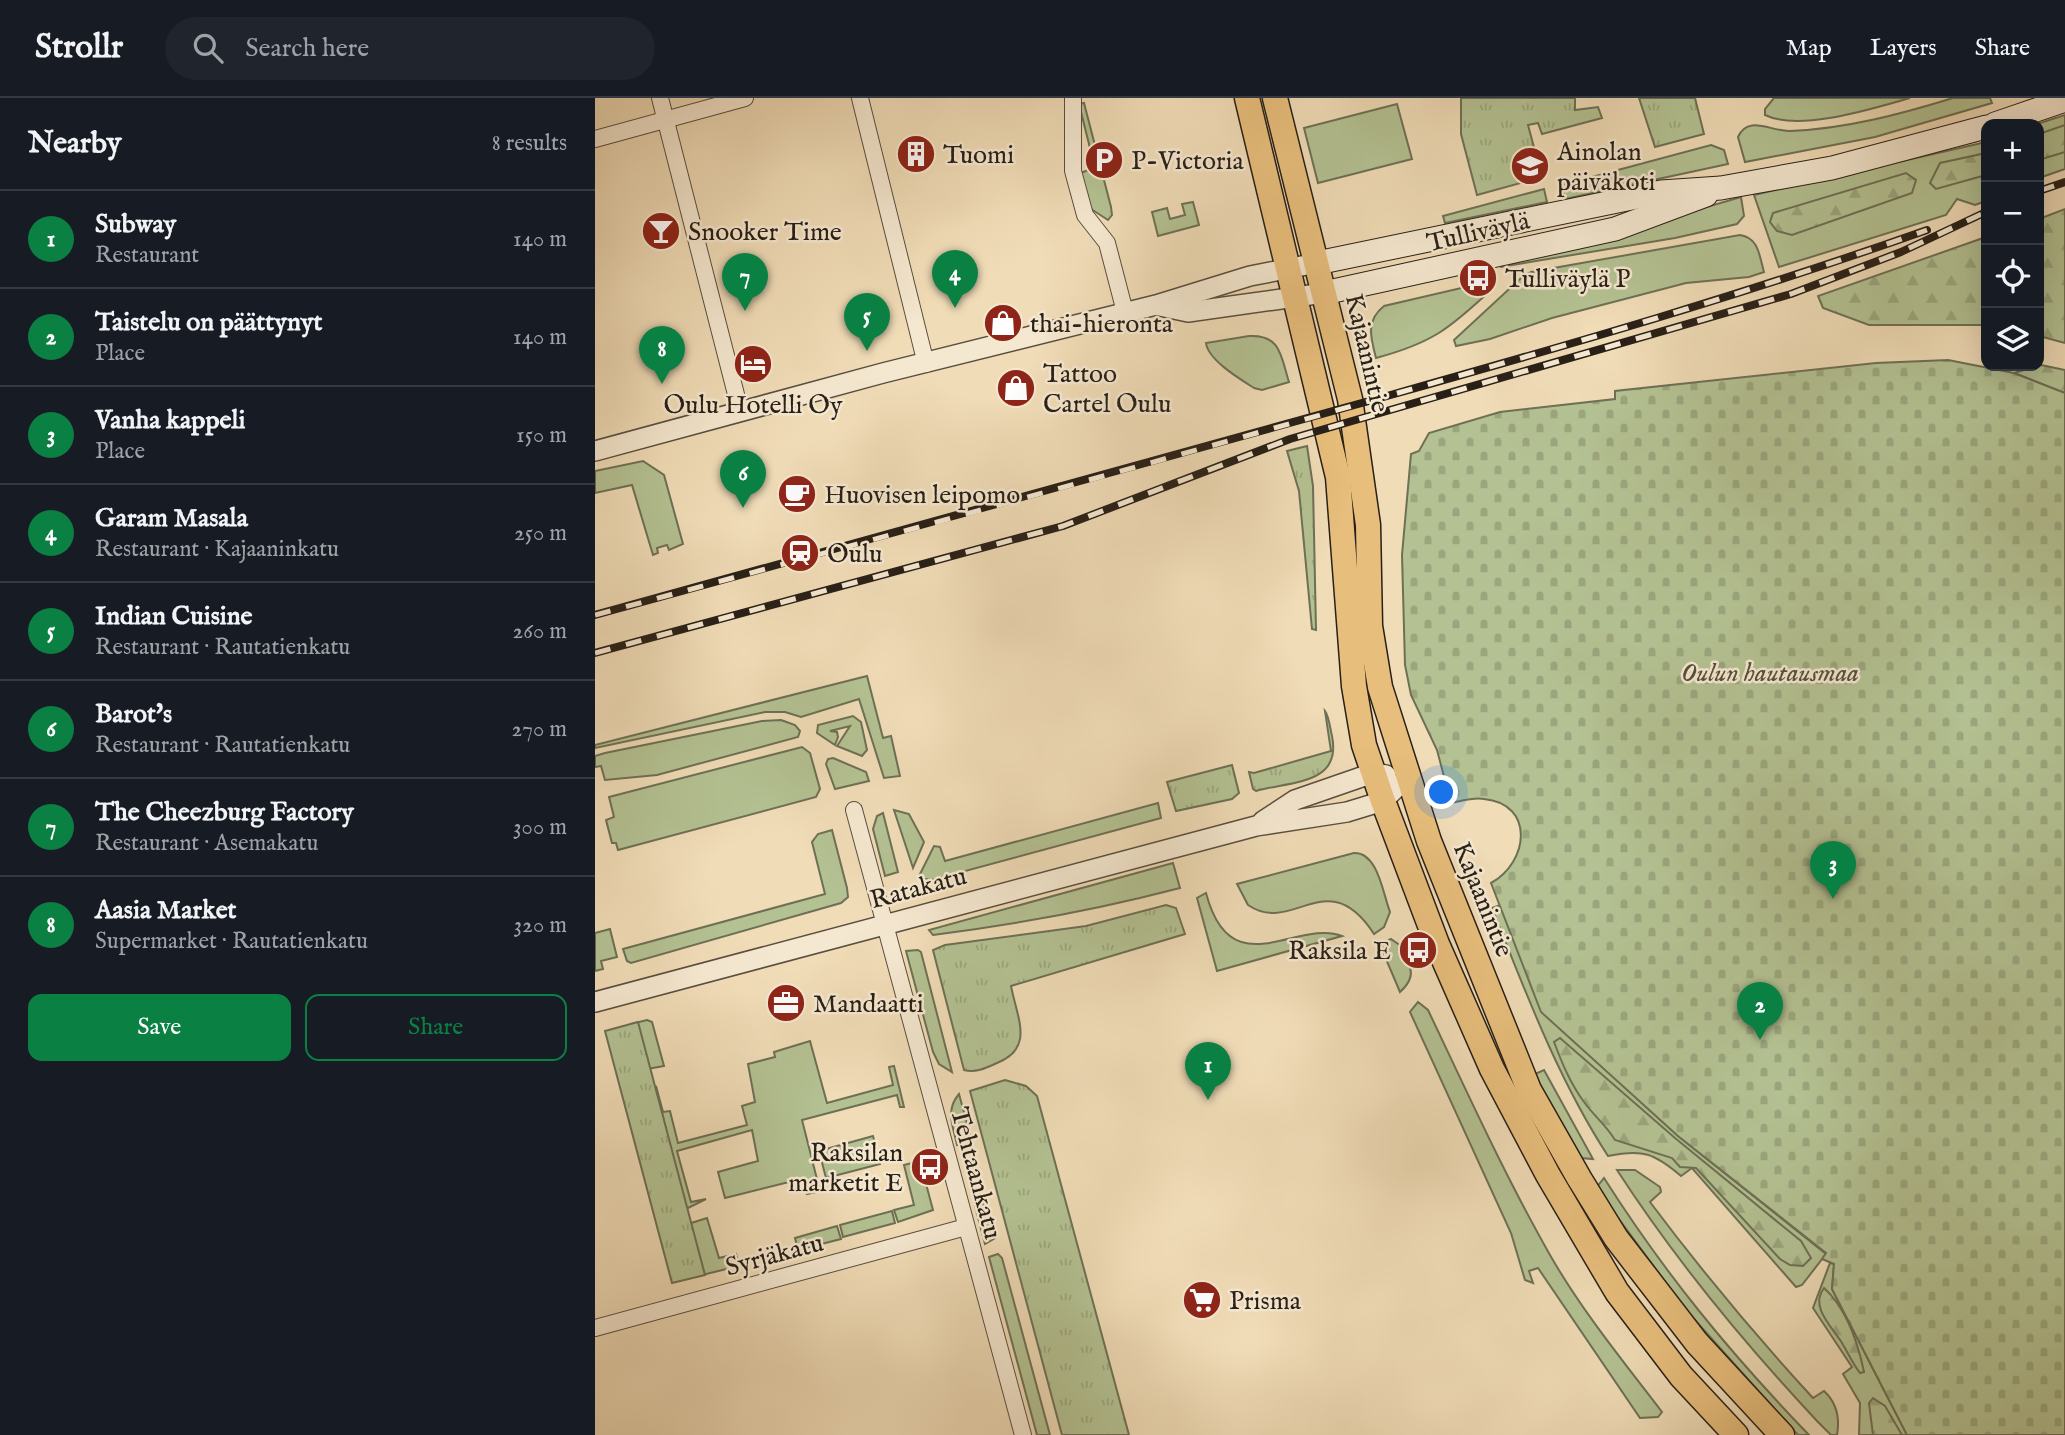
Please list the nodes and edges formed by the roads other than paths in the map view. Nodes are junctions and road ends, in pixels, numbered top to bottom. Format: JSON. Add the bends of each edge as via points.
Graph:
{"nodes":[{"id":1,"x":660,"y":98,"type":"edge"},
{"id":2,"x":745,"y":98,"type":"edge"},
{"id":3,"x":860,"y":98,"type":"edge"},
{"id":4,"x":1073,"y":98,"type":"edge"},
{"id":5,"x":1247,"y":98,"type":"edge"},
{"id":6,"x":1275,"y":98,"type":"edge"},
{"id":7,"x":2065,"y":100,"type":"edge"},
{"id":8,"x":2010,"y":119,"type":"edge"},
{"id":9,"x":666,"y":120,"type":"junction"},
{"id":10,"x":1981,"y":128,"type":"edge"},
{"id":11,"x":595,"y":139,"type":"edge"},
{"id":12,"x":1721,"y":188,"type":"junction"},
{"id":13,"x":1317,"y":263,"type":"junction"},
{"id":14,"x":1289,"y":268,"type":"junction"},
{"id":15,"x":1324,"y":293,"type":"junction"},
{"id":16,"x":1296,"y":298,"type":"junction"},
{"id":17,"x":1156,"y":305,"type":"junction"},
{"id":18,"x":1125,"y":312,"type":"junction"},
{"id":19,"x":926,"y":365,"type":"junction"},
{"id":20,"x":740,"y":410,"type":"junction"},
{"id":21,"x":595,"y":451,"type":"edge"},
{"id":22,"x":1373,"y":773,"type":"junction"},
{"id":23,"x":1407,"y":777,"type":"junction"},
{"id":24,"x":1383,"y":801,"type":"junction"},
{"id":25,"x":854,"y":810,"type":"dead end"},
{"id":26,"x":1256,"y":826,"type":"junction"},
{"id":27,"x":883,"y":923,"type":"junction"},
{"id":28,"x":595,"y":1002,"type":"edge"},
{"id":29,"x":966,"y":1227,"type":"junction"},
{"id":30,"x":595,"y":1328,"type":"edge"},
{"id":31,"x":1023,"y":1435,"type":"edge"},
{"id":32,"x":1736,"y":1435,"type":"edge"},
{"id":33,"x":1782,"y":1435,"type":"edge"}],
"edges":[{"from":1,"to":9,"type":"street"},
{"from":2,"to":9,"type":"street"},
{"from":3,"to":19,"type":"street"},
{"from":4,"to":18,"type":"street","via":[[1073,171],[1085,215],[1107,243]]},
{"from":5,"to":14,"type":"main road"},
{"from":6,"to":13,"type":"main road","name":"Kajaanintie"},
{"from":7,"to":8,"type":"main road"},
{"from":9,"to":11,"type":"street"},
{"from":9,"to":20,"type":"street"},
{"from":10,"to":12,"type":"main road","name":"Tulliväylä","via":[[1832,168]]},
{"from":12,"to":13,"type":"main road","name":"Tulliväylä","via":[[1661,192]]},
{"from":12,"to":15,"type":"main road","name":"Tulliväylä","via":[[1615,229]]},
{"from":13,"to":14,"type":"street"},
{"from":13,"to":15,"type":"main road","name":"Kajaanintie"},
{"from":14,"to":16,"type":"main road"},
{"from":14,"to":17,"type":"street"},
{"from":15,"to":16,"type":"street"},
{"from":15,"to":23,"type":"main road","name":"Kajaanintie","via":[[1359,454],[1368,525],[1370,626],[1380,687]]},
{"from":16,"to":17,"type":"street","via":[[1188,312]]},
{"from":16,"to":22,"type":"main road","via":[[1338,477],[1354,686]]},
{"from":17,"to":18,"type":"street"},
{"from":18,"to":19,"type":"street"},
{"from":19,"to":20,"type":"street"},
{"from":20,"to":21,"type":"street"},
{"from":22,"to":23,"type":"street","name":"Ratakatu"},
{"from":22,"to":24,"type":"main road"},
{"from":22,"to":26,"type":"street","name":"Ratakatu","via":[[1295,800]]},
{"from":23,"to":24,"type":"street","name":"Ratakatu"},
{"from":23,"to":33,"type":"main road","name":"Kajaanintie","via":[[1529,1090],[1579,1178],[1616,1238],[1697,1343]]},
{"from":24,"to":26,"type":"street","name":"Ratakatu","via":[[1347,812]]},
{"from":24,"to":32,"type":"main road","via":[[1442,956],[1492,1069],[1548,1175],[1617,1292],[1681,1376]]},
{"from":25,"to":27,"type":"street","name":"Tehtaankatu"},
{"from":26,"to":27,"type":"street","name":"Ratakatu"},
{"from":27,"to":28,"type":"street","name":"Ratakatu"},
{"from":27,"to":29,"type":"street","name":"Tehtaankatu"},
{"from":29,"to":30,"type":"street","name":"Syrjäkatu"},
{"from":29,"to":31,"type":"street","name":"Tehtaankatu"}]}
